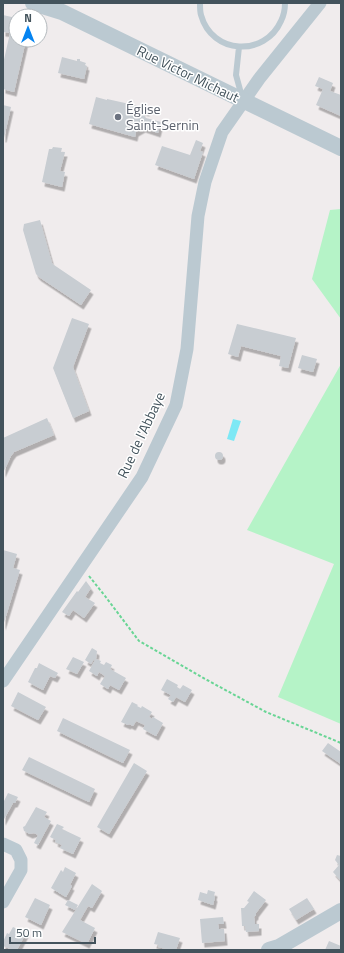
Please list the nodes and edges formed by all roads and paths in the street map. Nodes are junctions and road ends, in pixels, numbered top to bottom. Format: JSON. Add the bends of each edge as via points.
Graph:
{"nodes":[{"id":1,"x":33,"y":3,"type":"edge"},
{"id":2,"x":200,"y":3,"type":"edge"},
{"id":3,"x":285,"y":3,"type":"edge"},
{"id":4,"x":320,"y":3,"type":"edge"},
{"id":5,"x":239,"y":47,"type":"junction"},
{"id":6,"x":244,"y":101,"type":"junction"},
{"id":7,"x":341,"y":148,"type":"edge"},
{"id":8,"x":81,"y":567,"type":"junction"},
{"id":9,"x":3,"y":681,"type":"edge"},
{"id":10,"x":341,"y":743,"type":"edge"},
{"id":11,"x":3,"y":844,"type":"edge"},
{"id":12,"x":3,"y":902,"type":"edge"},
{"id":13,"x":341,"y":911,"type":"edge"},
{"id":14,"x":269,"y":950,"type":"edge"}],
"edges":[{"from":1,"to":6,"type":"street","name":"Rue Victor Michaut","via":[[62,12]]},
{"from":2,"to":5,"type":"lane","via":[[201,15],[214,37],[227,45]]},
{"from":3,"to":5,"type":"lane","via":[[284,15],[278,29],[254,46]]},
{"from":4,"to":6,"type":"street","name":"Rue de l'Abbaye"},
{"from":5,"to":6,"type":"lane","via":[[236,75]]},
{"from":6,"to":7,"type":"street","name":"Rue Victor Michaut"},
{"from":6,"to":8,"type":"street","name":"Rue de l'Abbaye","via":[[222,132],[204,182],[198,216],[187,349],[176,405],[142,477]]},
{"from":8,"to":9,"type":"street","name":"Rue de l'Abbaye"},
{"from":8,"to":10,"type":"path","via":[[139,641],[266,712]]},
{"from":11,"to":12,"type":"street","via":[[16,850],[20,860],[20,870]]},
{"from":13,"to":14,"type":"street","via":[[279,947]]}]}
